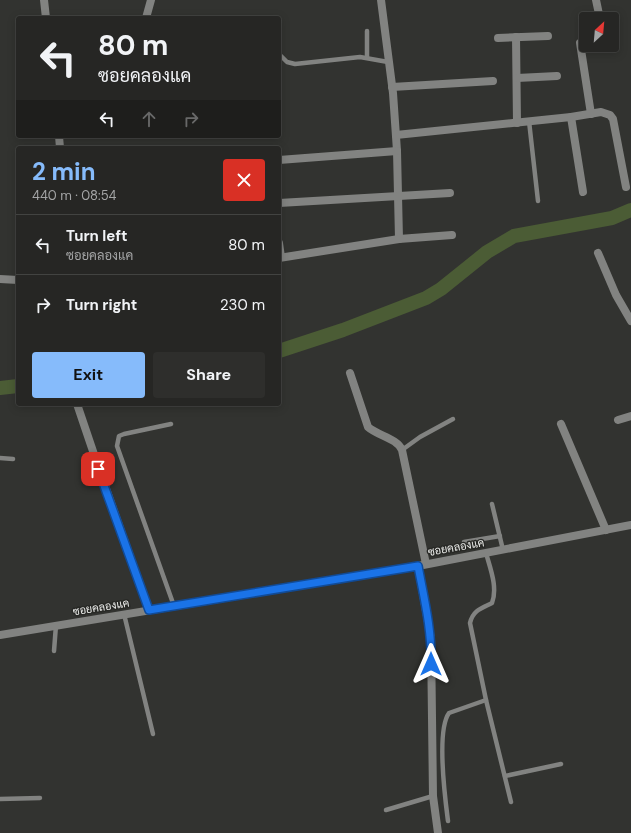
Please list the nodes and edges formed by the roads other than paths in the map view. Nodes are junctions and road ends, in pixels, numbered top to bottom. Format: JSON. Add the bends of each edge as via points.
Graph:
{"nodes":[{"id":1,"x":44,"y":0,"type":"edge"},
{"id":2,"x":151,"y":0,"type":"edge"},
{"id":3,"x":381,"y":0,"type":"edge"},
{"id":4,"x":596,"y":0,"type":"edge"},
{"id":5,"x":599,"y":12,"type":"edge"},
{"id":6,"x":46,"y":16,"type":"edge"},
{"id":7,"x":147,"y":16,"type":"edge"},
{"id":8,"x":367,"y":31,"type":"dead end"},
{"id":9,"x":548,"y":36,"type":"dead end"},
{"id":10,"x":516,"y":37,"type":"junction"},
{"id":11,"x":498,"y":38,"type":"dead end"},
{"id":12,"x":582,"y":52,"type":"edge"},
{"id":13,"x":281,"y":56,"type":"edge"},
{"id":14,"x":367,"y":57,"type":"junction"},
{"id":15,"x":388,"y":62,"type":"junction"},
{"id":16,"x":557,"y":76,"type":"dead end"},
{"id":17,"x":517,"y":78,"type":"junction"},
{"id":18,"x":493,"y":81,"type":"dead end"},
{"id":19,"x":392,"y":87,"type":"junction"},
{"id":20,"x":591,"y":114,"type":"junction"},
{"id":21,"x":571,"y":117,"type":"junction"},
{"id":22,"x":529,"y":121,"type":"junction"},
{"id":23,"x":517,"y":123,"type":"junction"},
{"id":24,"x":396,"y":135,"type":"junction"},
{"id":25,"x":397,"y":152,"type":"junction"},
{"id":26,"x":281,"y":160,"type":"edge"},
{"id":27,"x":626,"y":187,"type":"dead end"},
{"id":28,"x":583,"y":192,"type":"dead end"},
{"id":29,"x":450,"y":193,"type":"dead end"},
{"id":30,"x":399,"y":196,"type":"junction"},
{"id":31,"x":538,"y":201,"type":"dead end"},
{"id":32,"x":281,"y":203,"type":"edge"},
{"id":33,"x":452,"y":235,"type":"dead end"},
{"id":34,"x":399,"y":238,"type":"junction"},
{"id":35,"x":598,"y":253,"type":"dead end"},
{"id":36,"x":281,"y":258,"type":"edge"},
{"id":37,"x":0,"y":280,"type":"edge"},
{"id":38,"x":16,"y":280,"type":"edge"},
{"id":39,"x":631,"y":321,"type":"edge"},
{"id":40,"x":350,"y":373,"type":"dead end"},
{"id":41,"x":78,"y":406,"type":"edge"},
{"id":42,"x":631,"y":416,"type":"edge"},
{"id":43,"x":453,"y":419,"type":"dead end"},
{"id":44,"x":618,"y":420,"type":"dead end"},
{"id":45,"x":171,"y":424,"type":"dead end"},
{"id":46,"x":561,"y":424,"type":"dead end"},
{"id":47,"x":402,"y":450,"type":"junction"},
{"id":48,"x":0,"y":458,"type":"edge"},
{"id":49,"x":13,"y":459,"type":"dead end"},
{"id":50,"x":492,"y":504,"type":"dead end"},
{"id":51,"x":631,"y":526,"type":"edge"},
{"id":52,"x":606,"y":530,"type":"junction"},
{"id":53,"x":500,"y":536,"type":"junction"},
{"id":54,"x":464,"y":542,"type":"dead end"},
{"id":55,"x":503,"y":550,"type":"junction"},
{"id":56,"x":486,"y":553,"type":"junction"},
{"id":57,"x":426,"y":564,"type":"junction"},
{"id":58,"x":418,"y":566,"type":"junction"},
{"id":59,"x":174,"y":606,"type":"junction"},
{"id":60,"x":149,"y":610,"type":"junction"},
{"id":61,"x":124,"y":614,"type":"junction"},
{"id":62,"x":56,"y":625,"type":"junction"},
{"id":63,"x":0,"y":635,"type":"edge"},
{"id":64,"x":54,"y":651,"type":"dead end"},
{"id":65,"x":486,"y":700,"type":"junction"},
{"id":66,"x":153,"y":734,"type":"dead end"},
{"id":67,"x":561,"y":764,"type":"dead end"},
{"id":68,"x":505,"y":776,"type":"junction"},
{"id":69,"x":433,"y":796,"type":"junction"},
{"id":70,"x":40,"y":798,"type":"dead end"},
{"id":71,"x":0,"y":799,"type":"edge"},
{"id":72,"x":511,"y":802,"type":"dead end"},
{"id":73,"x":386,"y":810,"type":"dead end"},
{"id":74,"x":448,"y":821,"type":"dead end"},
{"id":75,"x":438,"y":833,"type":"edge"}],
"edges":[{"from":1,"to":6,"type":"street"},
{"from":2,"to":7,"type":"street"},
{"from":3,"to":15,"type":"street"},
{"from":4,"to":5,"type":"street"},
{"from":8,"to":14,"type":"lane"},
{"from":9,"to":10,"type":"street"},
{"from":10,"to":11,"type":"street"},
{"from":10,"to":17,"type":"street"},
{"from":12,"to":20,"type":"street"},
{"from":13,"to":14,"type":"lane","via":[[287,62],[295,64]]},
{"from":14,"to":15,"type":"lane"},
{"from":15,"to":19,"type":"street"},
{"from":16,"to":17,"type":"street"},
{"from":17,"to":23,"type":"street"},
{"from":18,"to":19,"type":"street"},
{"from":19,"to":24,"type":"street"},
{"from":20,"to":21,"type":"street"},
{"from":20,"to":27,"type":"street","via":[[601,112],[613,119]]},
{"from":21,"to":22,"type":"street"},
{"from":21,"to":28,"type":"street"},
{"from":22,"to":23,"type":"street"},
{"from":22,"to":31,"type":"lane"},
{"from":23,"to":24,"type":"street"},
{"from":24,"to":25,"type":"street"},
{"from":25,"to":26,"type":"street"},
{"from":25,"to":30,"type":"street"},
{"from":29,"to":30,"type":"street"},
{"from":30,"to":32,"type":"street"},
{"from":30,"to":34,"type":"street"},
{"from":33,"to":34,"type":"street"},
{"from":34,"to":36,"type":"street"},
{"from":35,"to":39,"type":"street","via":[[616,295]]},
{"from":37,"to":38,"type":"street"},
{"from":40,"to":47,"type":"street","via":[[368,427],[398,444]]},
{"from":41,"to":60,"type":"street"},
{"from":42,"to":44,"type":"street"},
{"from":43,"to":47,"type":"lane"},
{"from":45,"to":59,"type":"lane","via":[[124,434],[120,436],[117,446]]},
{"from":46,"to":52,"type":"street"},
{"from":47,"to":57,"type":"street"},
{"from":48,"to":49,"type":"lane"},
{"from":50,"to":53,"type":"lane"},
{"from":51,"to":52,"type":"street","name":"ซอยคลองแค"},
{"from":52,"to":55,"type":"street","name":"ซอยคลองแค"},
{"from":53,"to":54,"type":"lane"},
{"from":53,"to":55,"type":"lane"},
{"from":55,"to":56,"type":"street","name":"ซอยคลองแค"},
{"from":56,"to":57,"type":"street","name":"ซอยคลองแค"},
{"from":56,"to":65,"type":"lane","via":[[495,596],[492,603],[472,616],[470,623]]},
{"from":57,"to":58,"type":"street","name":"ซอยคลองแค"},
{"from":58,"to":59,"type":"street","name":"ซอยคลองแค"},
{"from":58,"to":69,"type":"street","via":[[431,639]]},
{"from":59,"to":60,"type":"street","name":"ซอยคลองแค"},
{"from":60,"to":61,"type":"street","name":"ซอยคลองแค"},
{"from":61,"to":62,"type":"street","name":"ซอยคลองแค"},
{"from":61,"to":66,"type":"lane"},
{"from":62,"to":63,"type":"street","name":"ซอยคลองแค"},
{"from":62,"to":64,"type":"lane"},
{"from":65,"to":68,"type":"lane"},
{"from":65,"to":74,"type":"lane","via":[[449,713],[446,718],[443,732]]},
{"from":67,"to":68,"type":"lane"},
{"from":68,"to":72,"type":"lane"},
{"from":69,"to":73,"type":"lane"},
{"from":69,"to":75,"type":"street"},
{"from":70,"to":71,"type":"lane"}]}
